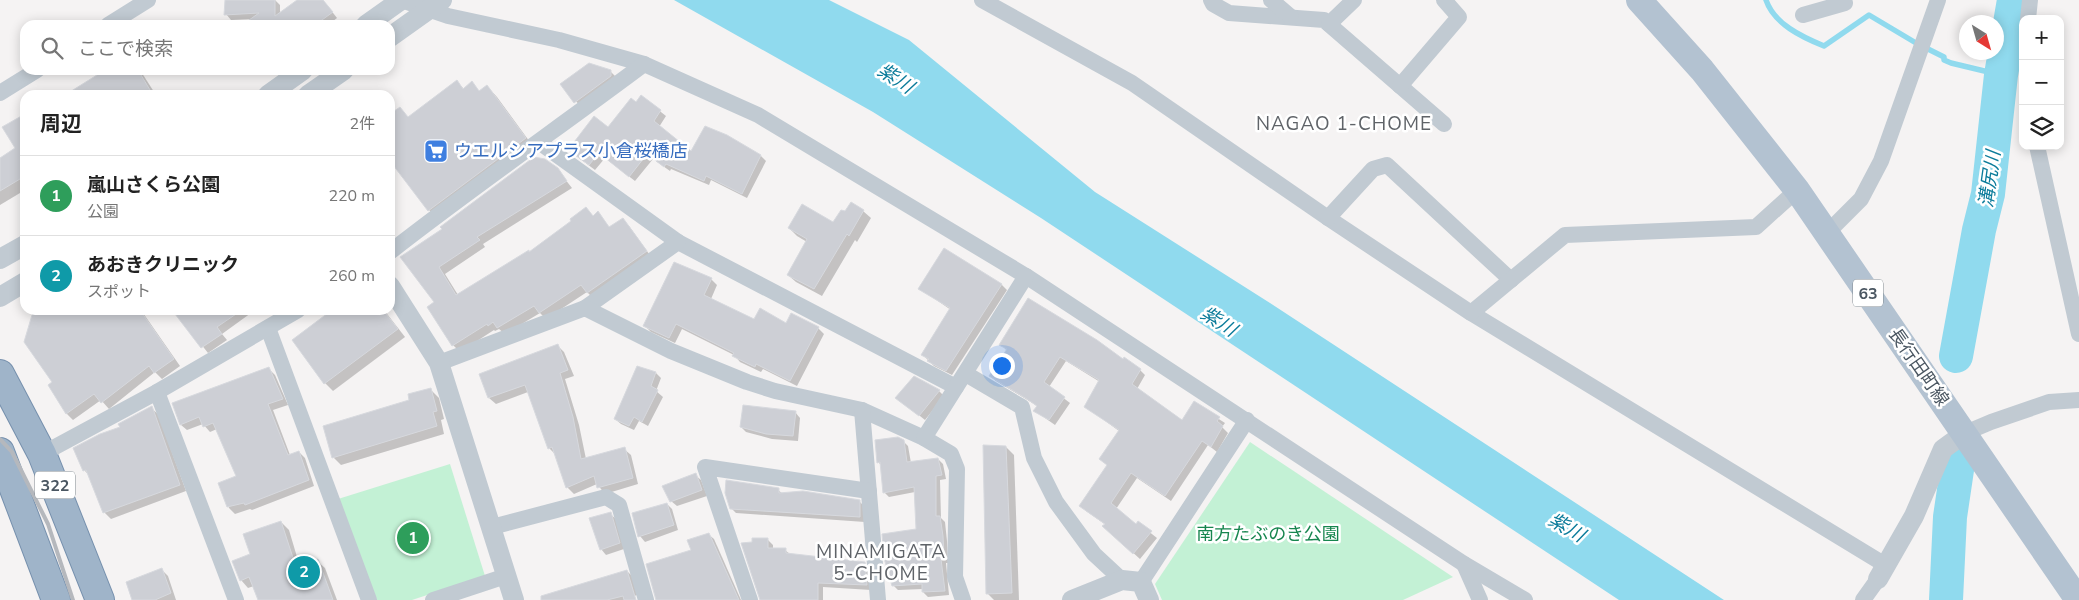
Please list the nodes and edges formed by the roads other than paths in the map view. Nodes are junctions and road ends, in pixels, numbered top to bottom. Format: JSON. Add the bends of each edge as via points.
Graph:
{"nodes":[{"id":1,"x":148,"y":0,"type":"edge"},
{"id":2,"x":401,"y":0,"type":"edge"},
{"id":3,"x":982,"y":0,"type":"edge"},
{"id":4,"x":1211,"y":0,"type":"edge"},
{"id":5,"x":1271,"y":0,"type":"edge"},
{"id":6,"x":1354,"y":0,"type":"edge"},
{"id":7,"x":1444,"y":0,"type":"edge"},
{"id":8,"x":1640,"y":0,"type":"edge"},
{"id":9,"x":1843,"y":0,"type":"edge"},
{"id":10,"x":1938,"y":0,"type":"edge"},
{"id":11,"x":2030,"y":0,"type":"edge"},
{"id":12,"x":435,"y":5,"type":"edge"},
{"id":13,"x":1802,"y":15,"type":"dead end"},
{"id":14,"x":2028,"y":15,"type":"edge"},
{"id":15,"x":1291,"y":17,"type":"junction"},
{"id":16,"x":116,"y":20,"type":"edge"},
{"id":17,"x":373,"y":20,"type":"edge"},
{"id":18,"x":1329,"y":24,"type":"junction"},
{"id":19,"x":395,"y":33,"type":"edge"},
{"id":20,"x":644,"y":64,"type":"junction"},
{"id":21,"x":29,"y":75,"type":"edge"},
{"id":22,"x":296,"y":75,"type":"edge"},
{"id":23,"x":337,"y":75,"type":"edge"},
{"id":24,"x":1400,"y":86,"type":"junction"},
{"id":25,"x":275,"y":90,"type":"edge"},
{"id":26,"x":315,"y":90,"type":"edge"},
{"id":27,"x":0,"y":93,"type":"edge"},
{"id":28,"x":1444,"y":124,"type":"dead end"},
{"id":29,"x":539,"y":142,"type":"junction"},
{"id":30,"x":2038,"y":150,"type":"edge"},
{"id":31,"x":1797,"y":190,"type":"junction"},
{"id":32,"x":1328,"y":218,"type":"junction"},
{"id":33,"x":1827,"y":233,"type":"junction"},
{"id":34,"x":678,"y":242,"type":"junction"},
{"id":35,"x":20,"y":248,"type":"edge"},
{"id":36,"x":395,"y":248,"type":"edge"},
{"id":37,"x":0,"y":259,"type":"edge"},
{"id":38,"x":1026,"y":276,"type":"junction"},
{"id":39,"x":1511,"y":280,"type":"junction"},
{"id":40,"x":20,"y":285,"type":"edge"},
{"id":41,"x":395,"y":294,"type":"edge"},
{"id":42,"x":0,"y":297,"type":"edge"},
{"id":43,"x":584,"y":308,"type":"junction"},
{"id":44,"x":1471,"y":313,"type":"junction"},
{"id":45,"x":290,"y":315,"type":"edge"},
{"id":46,"x":268,"y":328,"type":"junction"},
{"id":47,"x":2079,"y":334,"type":"edge"},
{"id":48,"x":439,"y":363,"type":"junction"},
{"id":49,"x":0,"y":374,"type":"edge"},
{"id":50,"x":966,"y":374,"type":"junction"},
{"id":51,"x":956,"y":387,"type":"junction"},
{"id":52,"x":157,"y":392,"type":"junction"},
{"id":53,"x":2079,"y":400,"type":"edge"},
{"id":54,"x":862,"y":410,"type":"junction"},
{"id":55,"x":1247,"y":420,"type":"junction"},
{"id":56,"x":1965,"y":433,"type":"junction"},
{"id":57,"x":924,"y":438,"type":"junction"},
{"id":58,"x":0,"y":452,"type":"edge"},
{"id":59,"x":42,"y":454,"type":"junction"},
{"id":60,"x":869,"y":491,"type":"junction"},
{"id":61,"x":492,"y":528,"type":"junction"},
{"id":62,"x":1464,"y":564,"type":"junction"},
{"id":63,"x":1882,"y":572,"type":"junction"},
{"id":64,"x":506,"y":576,"type":"junction"},
{"id":65,"x":1132,"y":581,"type":"junction"},
{"id":66,"x":56,"y":600,"type":"edge"},
{"id":67,"x":100,"y":600,"type":"edge"},
{"id":68,"x":236,"y":600,"type":"edge"},
{"id":69,"x":369,"y":600,"type":"edge"},
{"id":70,"x":433,"y":600,"type":"edge"},
{"id":71,"x":514,"y":600,"type":"edge"},
{"id":72,"x":646,"y":600,"type":"edge"},
{"id":73,"x":750,"y":600,"type":"edge"},
{"id":74,"x":878,"y":600,"type":"edge"},
{"id":75,"x":964,"y":600,"type":"edge"},
{"id":76,"x":1072,"y":600,"type":"edge"},
{"id":77,"x":1149,"y":600,"type":"edge"},
{"id":78,"x":1480,"y":600,"type":"edge"},
{"id":79,"x":1525,"y":600,"type":"edge"},
{"id":80,"x":1863,"y":600,"type":"edge"},
{"id":81,"x":2078,"y":600,"type":"edge"}],
"edges":[{"from":1,"to":16,"type":"street"},
{"from":2,"to":12,"type":"street"},
{"from":2,"to":17,"type":"street"},
{"from":3,"to":32,"type":"street","via":[[1132,83]]},
{"from":4,"to":15,"type":"street","via":[[1229,13]]},
{"from":5,"to":15,"type":"street"},
{"from":6,"to":18,"type":"street"},
{"from":7,"to":24,"type":"street","via":[[1459,17]]},
{"from":8,"to":31,"type":"main road","name":"長行田町線","number":"63","via":[[1702,70]]},
{"from":9,"to":13,"type":"street","via":[[1844,3]]},
{"from":10,"to":33,"type":"street","via":[[1881,160],[1861,199]]},
{"from":11,"to":14,"type":"street"},
{"from":12,"to":19,"type":"street"},
{"from":12,"to":20,"type":"street"},
{"from":15,"to":18,"type":"street","via":[[1324,20]]},
{"from":18,"to":24,"type":"street"},
{"from":20,"to":29,"type":"street"},
{"from":20,"to":38,"type":"street","via":[[758,115]]},
{"from":21,"to":27,"type":"street"},
{"from":22,"to":25,"type":"street"},
{"from":23,"to":26,"type":"street"},
{"from":24,"to":28,"type":"street"},
{"from":29,"to":34,"type":"street"},
{"from":29,"to":36,"type":"street"},
{"from":30,"to":47,"type":"street"},
{"from":31,"to":33,"type":"main road","name":"長行田町線","number":"63"},
{"from":31,"to":39,"type":"street","via":[[1756,227],[1565,235]]},
{"from":32,"to":39,"type":"street","via":[[1373,169],[1387,165]]},
{"from":32,"to":44,"type":"street"},
{"from":33,"to":56,"type":"main road","name":"長行田町線","number":"63"},
{"from":34,"to":43,"type":"street"},
{"from":34,"to":51,"type":"street"},
{"from":35,"to":37,"type":"street"},
{"from":38,"to":50,"type":"street"},
{"from":38,"to":55,"type":"street"},
{"from":39,"to":44,"type":"street"},
{"from":40,"to":42,"type":"street"},
{"from":41,"to":48,"type":"street"},
{"from":43,"to":48,"type":"street"},
{"from":43,"to":54,"type":"street","via":[[671,351],[746,382],[774,392]]},
{"from":44,"to":63,"type":"street"},
{"from":45,"to":46,"type":"street"},
{"from":46,"to":52,"type":"street"},
{"from":46,"to":69,"type":"street"},
{"from":48,"to":61,"type":"street"},
{"from":49,"to":59,"type":"highway","number":"322"},
{"from":50,"to":51,"type":"street"},
{"from":50,"to":65,"type":"street","via":[[1022,407],[1034,458],[1056,502],[1094,554]]},
{"from":51,"to":57,"type":"street"},
{"from":52,"to":59,"type":"street"},
{"from":52,"to":68,"type":"street"},
{"from":53,"to":56,"type":"street","via":[[2049,402]]},
{"from":54,"to":57,"type":"street"},
{"from":54,"to":60,"type":"street"},
{"from":55,"to":62,"type":"street"},
{"from":55,"to":65,"type":"street"},
{"from":56,"to":63,"type":"street","via":[[1943,449],[1914,516]]},
{"from":56,"to":81,"type":"main road","name":"長行田町線","number":"63"},
{"from":57,"to":75,"type":"street","via":[[951,454],[957,469],[955,577]]},
{"from":58,"to":66,"type":"highway","number":"322"},
{"from":59,"to":67,"type":"highway","number":"322"},
{"from":60,"to":73,"type":"street","via":[[705,468]]},
{"from":60,"to":74,"type":"street"},
{"from":61,"to":64,"type":"street"},
{"from":61,"to":72,"type":"street","via":[[606,497],[619,505]]},
{"from":62,"to":78,"type":"street"},
{"from":62,"to":79,"type":"street"},
{"from":63,"to":80,"type":"street"},
{"from":64,"to":70,"type":"street"},
{"from":64,"to":71,"type":"street"},
{"from":65,"to":76,"type":"street"},
{"from":65,"to":77,"type":"street"}]}
